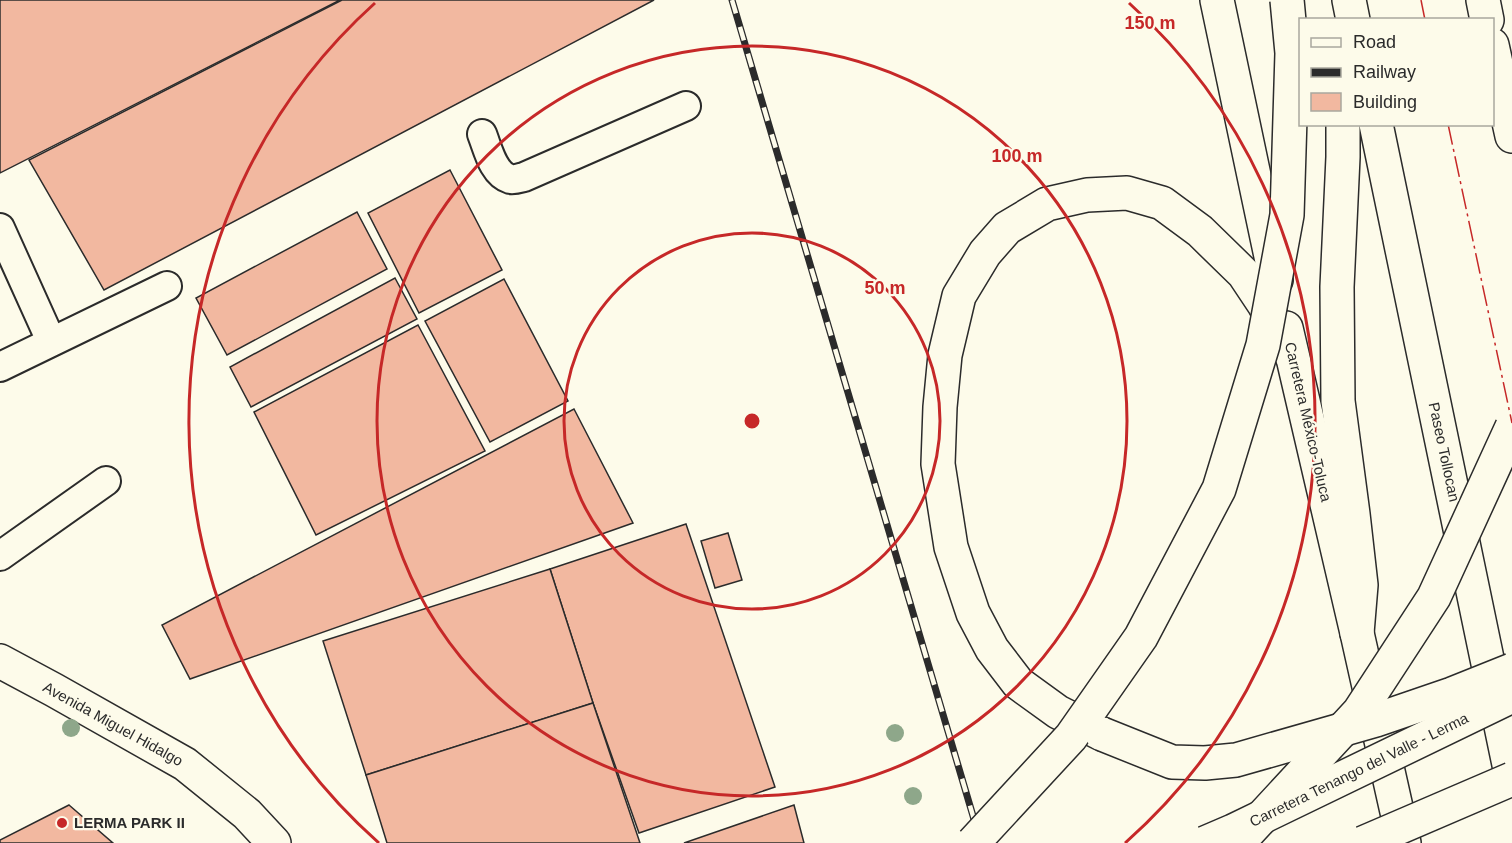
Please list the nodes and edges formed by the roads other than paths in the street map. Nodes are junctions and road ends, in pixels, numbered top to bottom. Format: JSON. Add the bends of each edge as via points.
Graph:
{"nodes":[{"id":1,"x":1217,"y":0,"type":"edge"},
{"id":2,"x":1287,"y":0,"type":"edge"},
{"id":3,"x":1349,"y":0,"type":"edge"},
{"id":4,"x":1483,"y":0,"type":"edge"},
{"id":5,"x":1347,"y":18,"type":"edge"},
{"id":6,"x":1353,"y":18,"type":"edge"},
{"id":7,"x":1487,"y":18,"type":"edge"},
{"id":8,"x":1494,"y":54,"type":"edge"},
{"id":9,"x":686,"y":106,"type":"dead end"},
{"id":10,"x":1342,"y":126,"type":"edge"},
{"id":11,"x":1376,"y":126,"type":"edge"},
{"id":12,"x":482,"y":134,"type":"dead end"},
{"id":13,"x":1512,"y":136,"type":"edge"},
{"id":14,"x":0,"y":228,"type":"edge"},
{"id":15,"x":167,"y":286,"type":"dead end"},
{"id":16,"x":51,"y":341,"type":"junction"},
{"id":17,"x":1292,"y":356,"type":"junction"},
{"id":18,"x":0,"y":367,"type":"edge"},
{"id":19,"x":1512,"y":427,"type":"edge"},
{"id":20,"x":106,"y":481,"type":"dead end"},
{"id":21,"x":0,"y":556,"type":"edge"},
{"id":22,"x":1357,"y":633,"type":"junction"},
{"id":23,"x":0,"y":661,"type":"edge"},
{"id":24,"x":1512,"y":670,"type":"edge"},
{"id":25,"x":1512,"y":696,"type":"edge"},
{"id":26,"x":1376,"y":720,"type":"junction"},
{"id":27,"x":1512,"y":779,"type":"edge"},
{"id":28,"x":274,"y":843,"type":"edge"},
{"id":29,"x":973,"y":843,"type":"edge"},
{"id":30,"x":1205,"y":843,"type":"edge"},
{"id":31,"x":1238,"y":843,"type":"edge"},
{"id":32,"x":1363,"y":843,"type":"edge"},
{"id":33,"x":1404,"y":843,"type":"edge"}],
"edges":[{"from":1,"to":17,"type":"main road","name":"Carretera México-Toluca"},
{"from":2,"to":29,"type":"main road","bridge":true,"via":[[1292,53],[1287,215],[1263,345],[1219,489],[1135,646],[1071,737]]},
{"from":3,"to":5,"type":"main road"},
{"from":3,"to":6,"type":"main road"},
{"from":4,"to":7,"type":"main road"},
{"from":8,"to":13,"type":"main road"},
{"from":9,"to":12,"type":"lane","via":[[511,180],[494,165]]},
{"from":10,"to":22,"type":"main road","via":[[1338,401],[1361,585]]},
{"from":11,"to":27,"type":"main road","name":"Paseo Tollocan"},
{"from":14,"to":16,"type":"lane"},
{"from":15,"to":16,"type":"lane"},
{"from":16,"to":18,"type":"lane"},
{"from":17,"to":22,"type":"main road","name":"Carretera México-Toluca"},
{"from":17,"to":26,"type":"main road","bridge":true,"via":[[1244,274],[1200,231],[1162,203],[1127,193],[1087,195],[1047,204],[1007,228],[985,253],[959,297],[945,354],[938,464],[951,547],[973,613],[992,650],[1017,683],[1058,712],[1102,734],[1172,762],[1205,763],[1236,760]]},
{"from":19,"to":31,"type":"main road","bridge":true,"via":[[1434,597],[1359,712]]},
{"from":20,"to":21,"type":"lane"},
{"from":22,"to":26,"type":"main road","name":"Carretera México-Toluca","bridge":true},
{"from":23,"to":28,"type":"main road","name":"Avenida Miguel Hidalgo","via":[[185,764],[247,814]]},
{"from":24,"to":26,"type":"main road","bridge":true},
{"from":25,"to":30,"type":"main road","name":"Carretera Tenango del Valle - Lerma","bridge":true},
{"from":26,"to":33,"type":"main road","name":"Carretera México-Toluca","bridge":true},
{"from":27,"to":32,"type":"main road","bridge":true}]}
